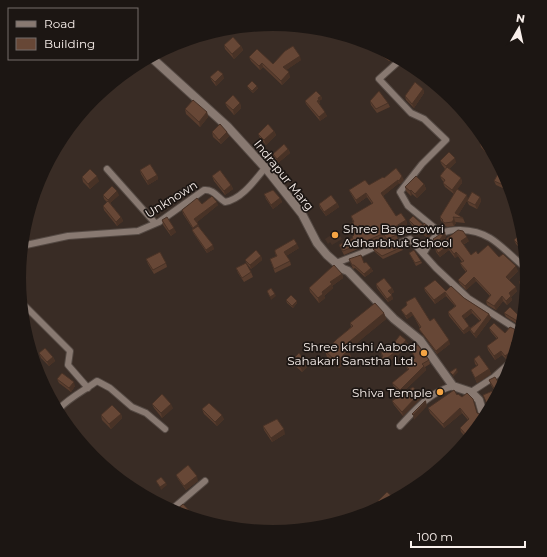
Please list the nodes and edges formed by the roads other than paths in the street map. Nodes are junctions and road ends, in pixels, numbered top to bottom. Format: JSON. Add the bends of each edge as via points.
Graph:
{"nodes":[{"id":1,"x":155,"y":61,"type":"edge"},
{"id":2,"x":396,"y":64,"type":"edge"},
{"id":3,"x":265,"y":168,"type":"junction"},
{"id":4,"x":107,"y":169,"type":"dead end"},
{"id":5,"x":155,"y":223,"type":"junction"},
{"id":6,"x":441,"y":233,"type":"junction"},
{"id":7,"x":28,"y":245,"type":"edge"},
{"id":8,"x":424,"y":253,"type":"junction"},
{"id":9,"x":336,"y":263,"type":"junction"},
{"id":10,"x":520,"y":263,"type":"edge"},
{"id":11,"x":28,"y":309,"type":"edge"},
{"id":12,"x":516,"y":329,"type":"edge"},
{"id":13,"x":504,"y":368,"type":"edge"},
{"id":14,"x":453,"y":386,"type":"junction"},
{"id":15,"x":88,"y":388,"type":"junction"},
{"id":16,"x":471,"y":392,"type":"junction"},
{"id":17,"x":62,"y":406,"type":"edge"},
{"id":18,"x":482,"y":411,"type":"edge"},
{"id":19,"x":400,"y":426,"type":"dead end"},
{"id":20,"x":165,"y":429,"type":"dead end"},
{"id":21,"x":205,"y":481,"type":"dead end"},
{"id":22,"x":176,"y":506,"type":"edge"}],
"edges":[{"from":1,"to":3,"type":"street","name":"Indrapur Marg","via":[[228,127]]},
{"from":2,"to":6,"type":"street","via":[[379,79],[411,113],[424,118],[446,140],[422,164],[400,192],[408,206]]},
{"from":3,"to":5,"type":"street","name":"Unknown","via":[[231,201],[225,202],[214,192],[204,190]]},
{"from":3,"to":9,"type":"street","name":"Indrapur Marg","via":[[302,214],[317,243]]},
{"from":4,"to":5,"type":"street"},
{"from":5,"to":7,"type":"street","name":"Unknown","via":[[138,231],[68,236]]},
{"from":6,"to":8,"type":"street","via":[[432,239]]},
{"from":6,"to":10,"type":"street","via":[[461,230],[476,232],[490,238]]},
{"from":8,"to":9,"type":"street","via":[[410,239],[386,248],[383,243]]},
{"from":8,"to":12,"type":"street","via":[[468,298]]},
{"from":9,"to":14,"type":"street","name":"Indrapur Marg","via":[[394,319],[420,340]]},
{"from":11,"to":15,"type":"street","via":[[70,351],[68,365]]},
{"from":13,"to":16,"type":"street"},
{"from":14,"to":16,"type":"street"},
{"from":14,"to":19,"type":"street","via":[[444,388],[425,400]]},
{"from":15,"to":17,"type":"street"},
{"from":15,"to":20,"type":"street","via":[[97,381],[110,388],[132,407],[146,413]]},
{"from":16,"to":18,"type":"street","via":[[479,400]]},
{"from":21,"to":22,"type":"street"}]}
